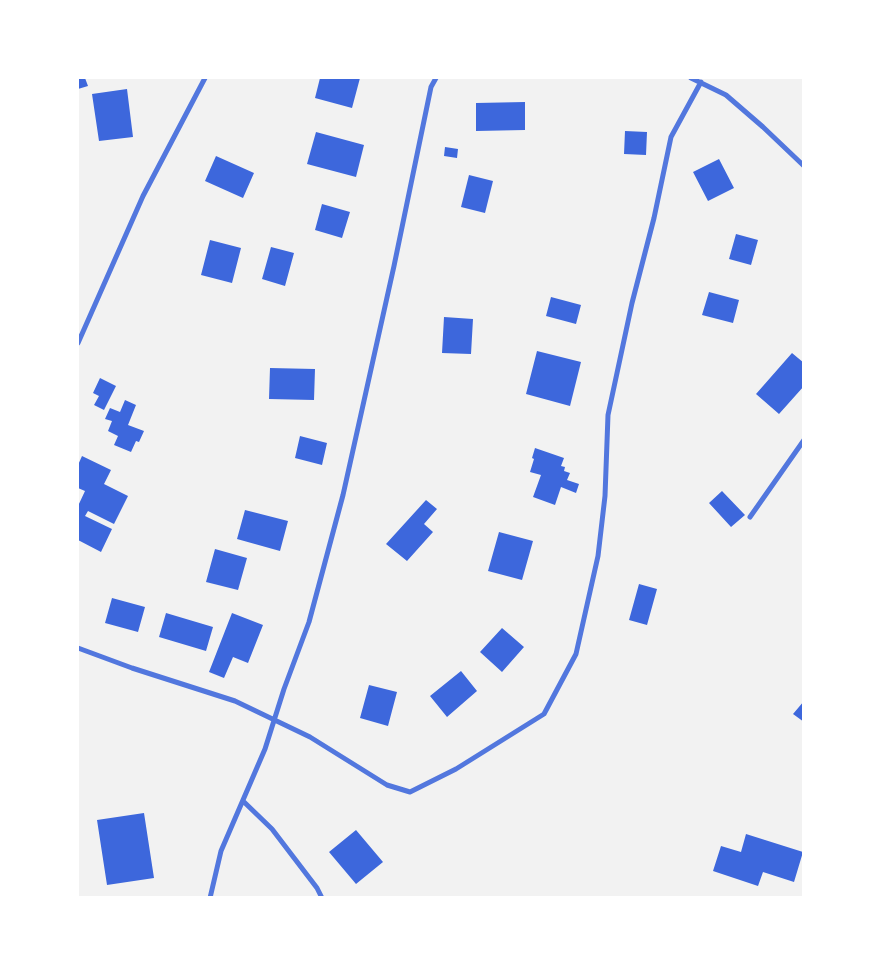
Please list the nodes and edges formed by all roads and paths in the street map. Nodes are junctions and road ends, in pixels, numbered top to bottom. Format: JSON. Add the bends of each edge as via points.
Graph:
{"nodes":[{"id":1,"x":205,"y":78,"type":"edge"},
{"id":2,"x":436,"y":78,"type":"edge"},
{"id":3,"x":691,"y":78,"type":"edge"},
{"id":4,"x":701,"y":82,"type":"junction"},
{"id":5,"x":804,"y":166,"type":"edge"},
{"id":6,"x":78,"y":343,"type":"edge"},
{"id":7,"x":804,"y":440,"type":"edge"},
{"id":8,"x":750,"y":517,"type":"dead end"},
{"id":9,"x":78,"y":648,"type":"edge"},
{"id":10,"x":274,"y":719,"type":"junction"},
{"id":11,"x":243,"y":801,"type":"junction"},
{"id":12,"x":210,"y":898,"type":"edge"},
{"id":13,"x":322,"y":898,"type":"edge"}],
"edges":[{"from":1,"to":6,"type":"street","via":[[142,196]]},
{"from":2,"to":10,"type":"street","via":[[431,87],[343,495],[309,622]]},
{"from":3,"to":4,"type":"street"},
{"from":4,"to":5,"type":"street","via":[[726,96]]},
{"from":4,"to":10,"type":"street","via":[[671,137],[632,303],[608,414],[606,496],[598,556],[576,654],[544,714],[456,769],[410,792],[387,785],[310,737]]},
{"from":7,"to":8,"type":"street"},
{"from":9,"to":10,"type":"street","via":[[235,701]]},
{"from":10,"to":11,"type":"street"},
{"from":11,"to":12,"type":"street","via":[[221,851]]},
{"from":11,"to":13,"type":"street","via":[[272,829]]}]}
